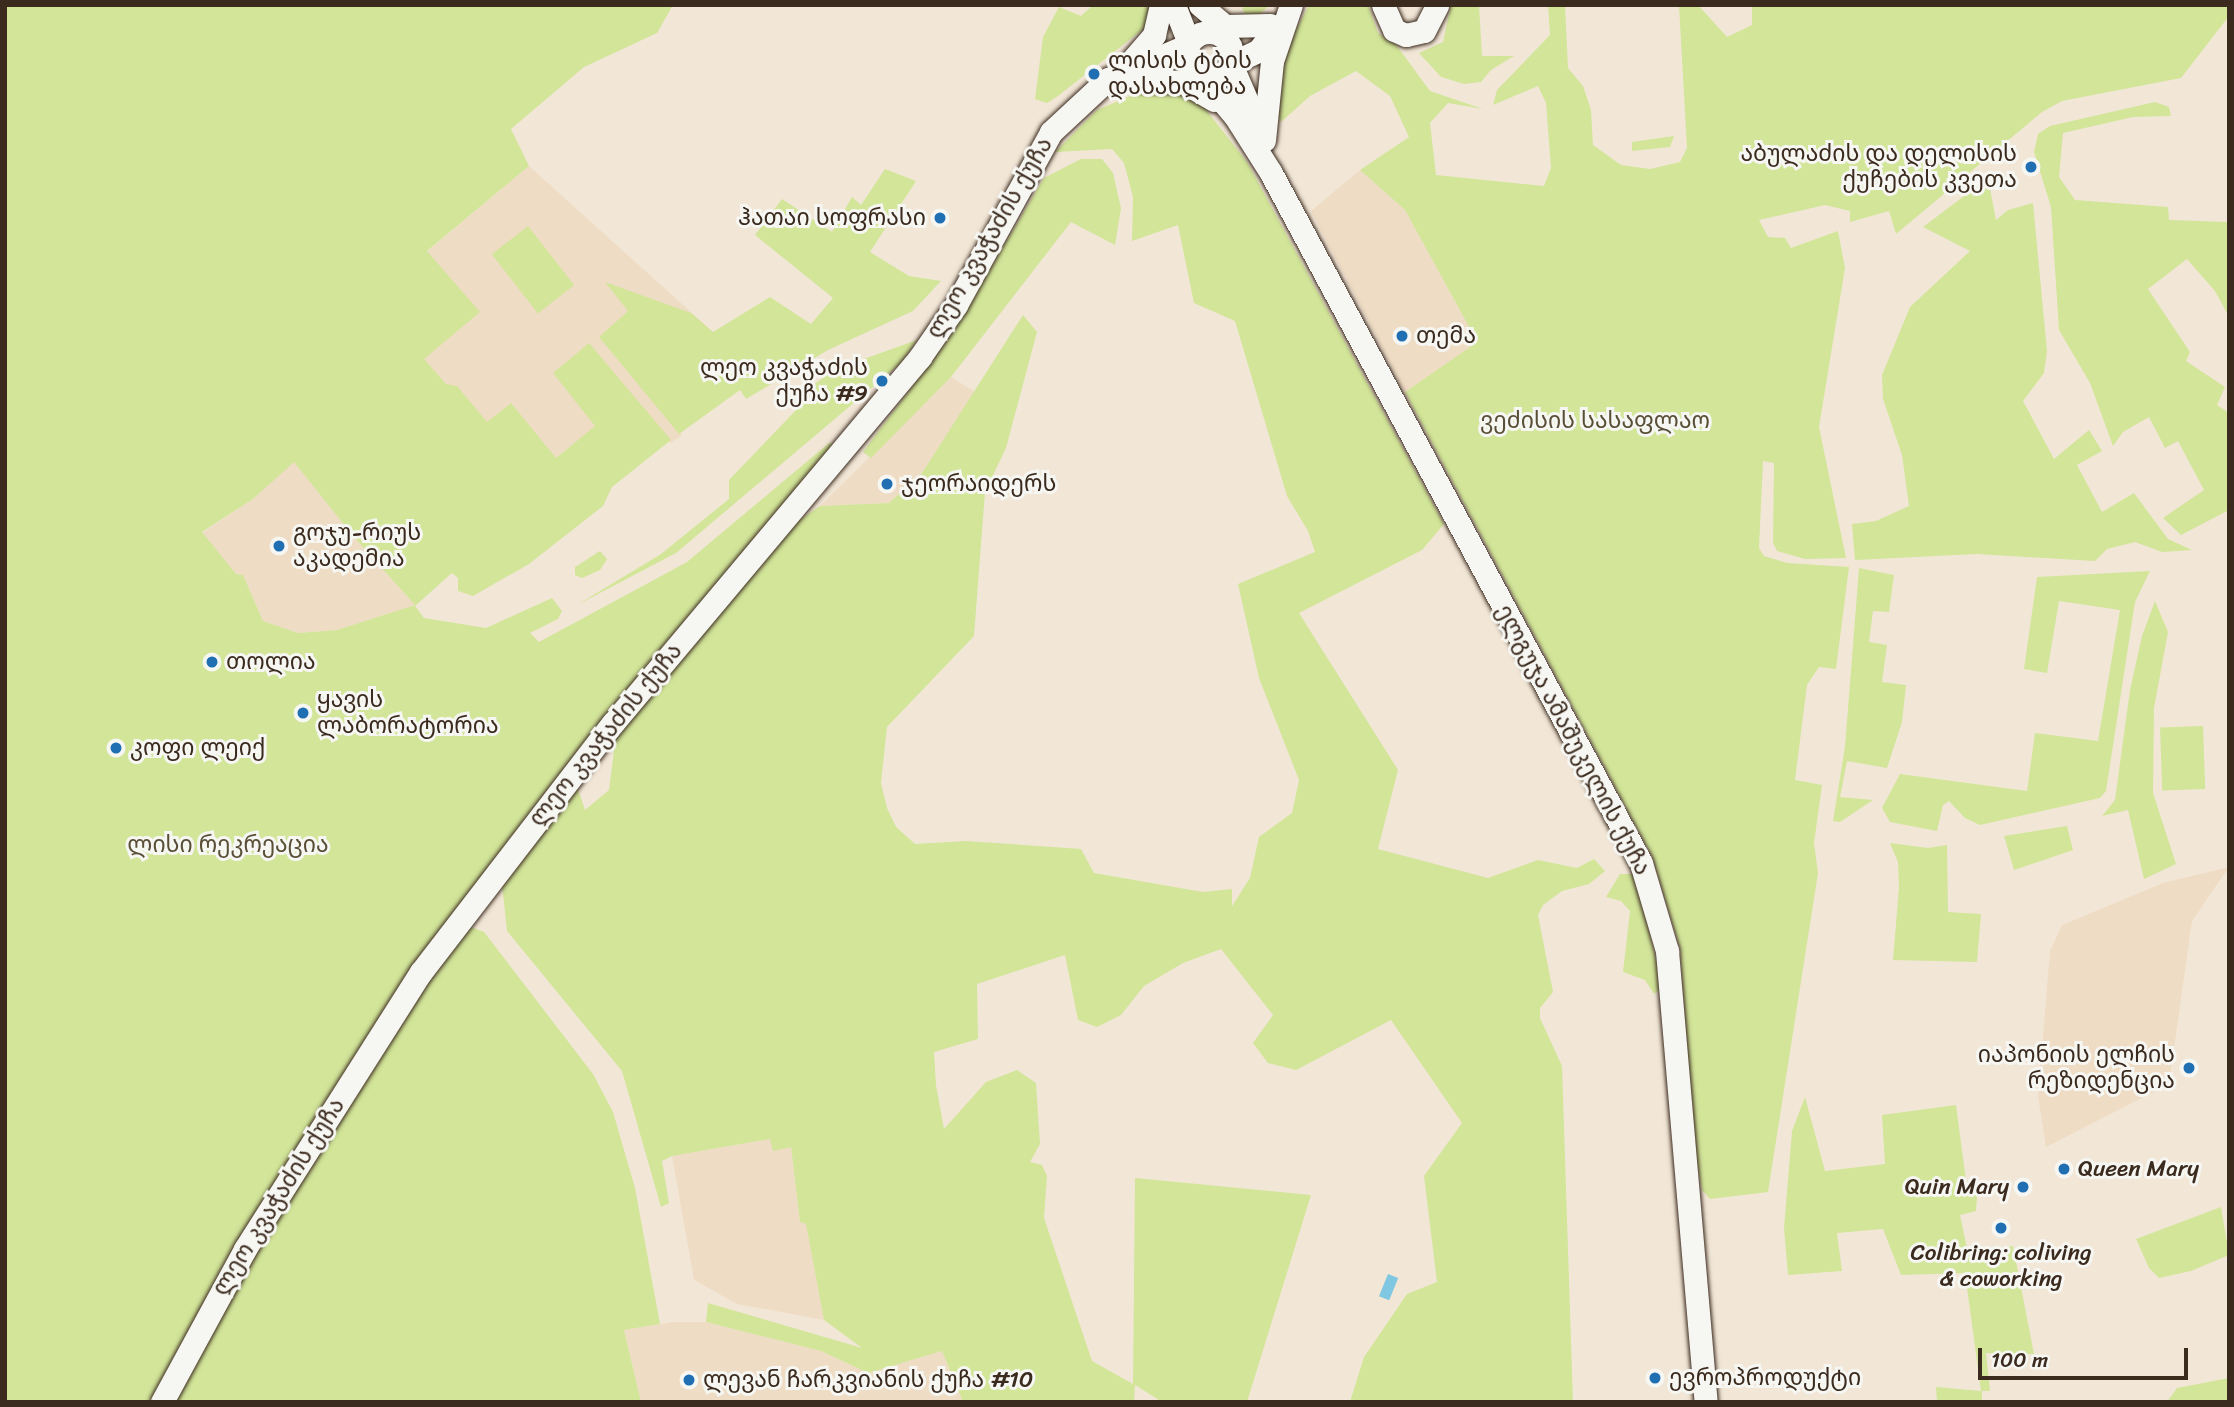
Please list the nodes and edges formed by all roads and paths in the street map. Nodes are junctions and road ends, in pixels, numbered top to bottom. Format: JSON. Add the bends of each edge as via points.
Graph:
{"nodes":[{"id":1,"x":1161,"y":5,"type":"edge"},
{"id":2,"x":1174,"y":5,"type":"edge"},
{"id":3,"x":1192,"y":5,"type":"edge"},
{"id":4,"x":1200,"y":5,"type":"edge"},
{"id":5,"x":1289,"y":5,"type":"edge"},
{"id":6,"x":1383,"y":5,"type":"edge"},
{"id":7,"x":1437,"y":5,"type":"edge"},
{"id":8,"x":1270,"y":25,"type":"junction"},
{"id":9,"x":1220,"y":34,"type":"junction"},
{"id":10,"x":1188,"y":44,"type":"junction"},
{"id":11,"x":1231,"y":64,"type":"junction"},
{"id":12,"x":1131,"y":74,"type":"junction"},
{"id":13,"x":1198,"y":75,"type":"junction"},
{"id":14,"x":1264,"y":156,"type":"junction"},
{"id":15,"x":162,"y":1402,"type":"edge"},
{"id":16,"x":1706,"y":1402,"type":"edge"}],
"edges":[{"from":1,"to":12,"type":"main road","via":[[1153,38]]},
{"from":2,"to":10,"type":"main road"},
{"from":3,"to":9,"type":"main road"},
{"from":4,"to":8,"type":"main road","via":[[1225,26]]},
{"from":5,"to":8,"type":"main road"},
{"from":5,"to":11,"type":"main road","via":[[1268,42]]},
{"from":5,"to":14,"type":"main road","via":[[1272,61]]},
{"from":6,"to":7,"type":"main road","via":[[1394,30],[1406,35],[1424,31]]},
{"from":8,"to":9,"type":"main road","via":[[1247,37]]},
{"from":9,"to":10,"type":"main road","via":[[1199,34]]},
{"from":9,"to":11,"type":"main road"},
{"from":10,"to":12,"type":"main road"},
{"from":10,"to":13,"type":"main road","via":[[1186,60]]},
{"from":11,"to":13,"type":"main road","via":[[1219,76]]},
{"from":11,"to":14,"type":"main road"},
{"from":12,"to":13,"type":"main road"},
{"from":12,"to":14,"type":"main road","via":[[1194,85],[1223,109]]},
{"from":12,"to":15,"type":"main road","name":"ლეო კვაჭაძის ქუჩა","via":[[1087,98],[1051,132],[956,305],[920,356],[614,723],[421,972],[245,1250]]},
{"from":13,"to":14,"type":"main road","via":[[1226,103]]},
{"from":14,"to":16,"type":"main road","name":"ელგუჯა ამაშუკელის ქუჩა","via":[[1641,863],[1667,951]]}]}
